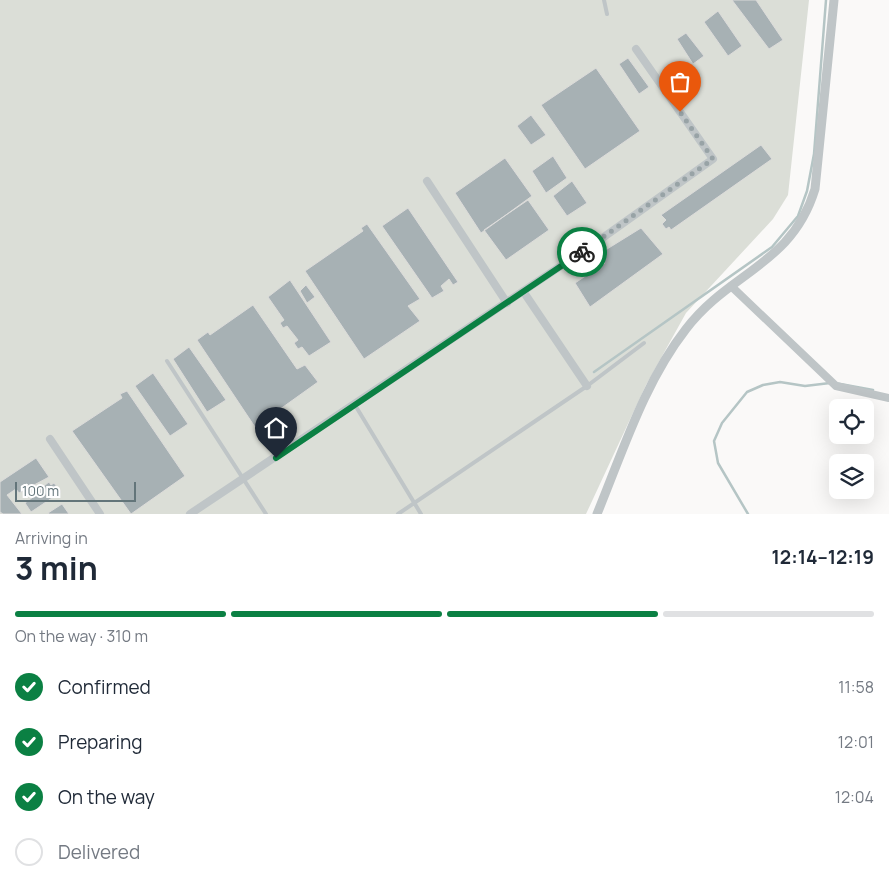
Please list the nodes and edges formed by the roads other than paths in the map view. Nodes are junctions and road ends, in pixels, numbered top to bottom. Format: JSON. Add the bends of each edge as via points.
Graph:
{"nodes":[{"id":1,"x":604,"y":0,"type":"edge"},
{"id":2,"x":834,"y":0,"type":"edge"},
{"id":3,"x":607,"y":14,"type":"dead end"},
{"id":4,"x":636,"y":49,"type":"dead end"},
{"id":5,"x":426,"y":181,"type":"dead end"},
{"id":6,"x":731,"y":286,"type":"junction"},
{"id":7,"x":522,"y":292,"type":"junction"},
{"id":8,"x":507,"y":303,"type":"junction"},
{"id":9,"x":644,"y":343,"type":"dead end"},
{"id":10,"x":168,"y":361,"type":"dead end"},
{"id":11,"x":587,"y":386,"type":"junction"},
{"id":12,"x":889,"y":398,"type":"edge"},
{"id":13,"x":355,"y":405,"type":"junction"},
{"id":14,"x":50,"y":439,"type":"dead end"},
{"id":15,"x":244,"y":480,"type":"junction"},
{"id":16,"x":414,"y":503,"type":"junction"},
{"id":17,"x":100,"y":514,"type":"edge"},
{"id":18,"x":190,"y":514,"type":"edge"},
{"id":19,"x":266,"y":514,"type":"edge"},
{"id":20,"x":398,"y":514,"type":"edge"},
{"id":21,"x":421,"y":514,"type":"edge"},
{"id":22,"x":597,"y":514,"type":"edge"}],
"edges":[{"from":1,"to":3,"type":"lane"},
{"from":2,"to":6,"type":"street","via":[[823,120],[811,203],[795,232],[777,252]]},
{"from":4,"to":7,"type":"street","via":[[713,159]]},
{"from":5,"to":8,"type":"street"},
{"from":6,"to":12,"type":"street","via":[[836,386]]},
{"from":6,"to":22,"type":"street","via":[[705,306],[667,354],[646,394]]},
{"from":7,"to":8,"type":"street"},
{"from":7,"to":11,"type":"street"},
{"from":8,"to":13,"type":"street"},
{"from":9,"to":11,"type":"lane"},
{"from":10,"to":15,"type":"lane"},
{"from":11,"to":16,"type":"lane"},
{"from":13,"to":15,"type":"street"},
{"from":13,"to":16,"type":"lane"},
{"from":14,"to":17,"type":"street"},
{"from":15,"to":18,"type":"street"},
{"from":15,"to":19,"type":"lane"},
{"from":16,"to":20,"type":"lane"},
{"from":16,"to":21,"type":"lane"}]}
